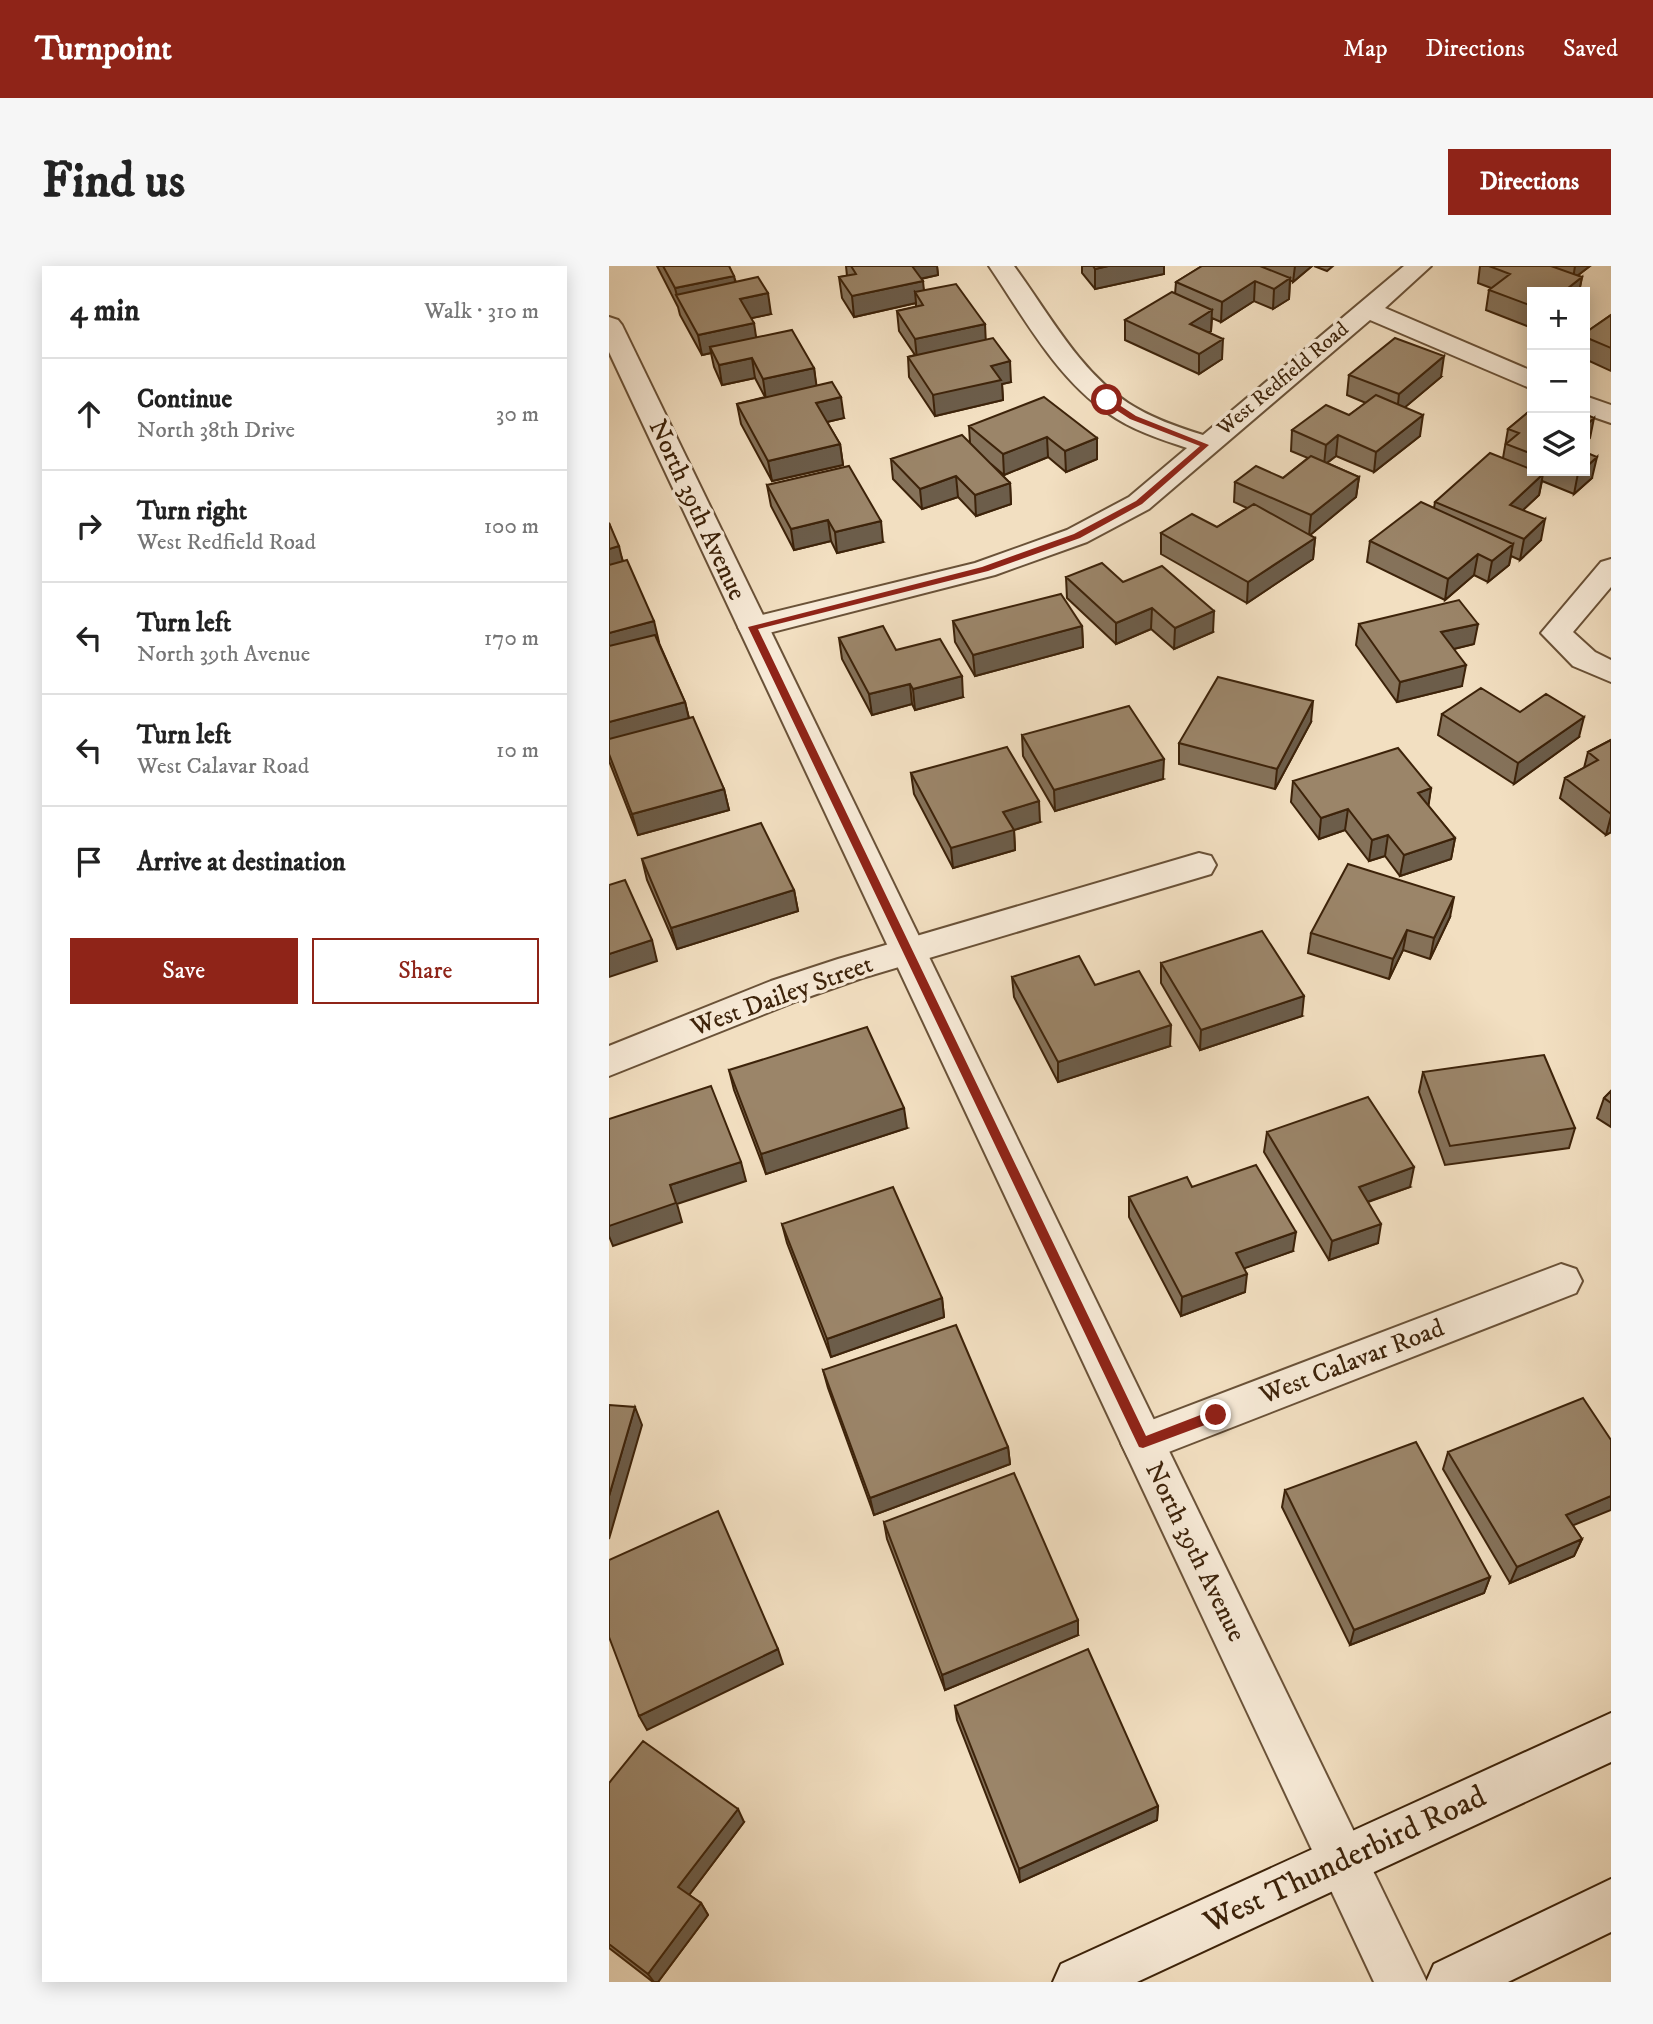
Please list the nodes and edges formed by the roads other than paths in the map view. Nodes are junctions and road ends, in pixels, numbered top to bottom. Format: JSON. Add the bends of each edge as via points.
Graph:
{"nodes":[{"id":1,"x":1001,"y":266,"type":"edge"},
{"id":2,"x":1419,"y":266,"type":"edge"},
{"id":3,"x":1366,"y":309,"type":"junction"},
{"id":4,"x":609,"y":326,"type":"edge"},
{"id":5,"x":1527,"y":379,"type":"edge"},
{"id":6,"x":1590,"y":406,"type":"edge"},
{"id":7,"x":1611,"y":415,"type":"edge"},
{"id":8,"x":1205,"y":445,"type":"junction"},
{"id":9,"x":1611,"y":568,"type":"edge"},
{"id":10,"x":753,"y":627,"type":"junction"},
{"id":11,"x":1611,"y":672,"type":"edge"},
{"id":12,"x":1199,"y":864,"type":"dead end"},
{"id":13,"x":907,"y":951,"type":"junction"},
{"id":14,"x":609,"y":1062,"type":"edge"},
{"id":15,"x":1561,"y":1281,"type":"dead end"},
{"id":16,"x":1143,"y":1443,"type":"junction"},
{"id":17,"x":1611,"y":1737,"type":"edge"},
{"id":18,"x":1343,"y":1861,"type":"junction"},
{"id":19,"x":1611,"y":1905,"type":"edge"},
{"id":20,"x":1079,"y":1982,"type":"edge"},
{"id":21,"x":1401,"y":1982,"type":"edge"},
{"id":22,"x":1452,"y":1982,"type":"edge"}],
"edges":[{"from":1,"to":8,"type":"street","via":[[1072,363],[1107,400],[1133,418]]},
{"from":2,"to":3,"type":"street","name":"West Redfield Road"},
{"from":3,"to":5,"type":"street"},
{"from":3,"to":8,"type":"street","name":"West Redfield Road"},
{"from":4,"to":10,"type":"street","name":"North 39th Avenue"},
{"from":6,"to":7,"type":"street"},
{"from":8,"to":10,"type":"street","name":"West Redfield Road","via":[[1139,503],[1077,536],[985,569]]},
{"from":9,"to":11,"type":"street","via":[[1556,633],[1584,659]]},
{"from":10,"to":13,"type":"street","name":"North 39th Avenue"},
{"from":12,"to":13,"type":"street","name":"West Dailey Street"},
{"from":13,"to":14,"type":"street","name":"West Dailey Street","via":[[784,991]]},
{"from":13,"to":16,"type":"street","name":"North 39th Avenue"},
{"from":15,"to":16,"type":"street","name":"West Calavar Road"},
{"from":16,"to":18,"type":"street","name":"North 39th Avenue"},
{"from":17,"to":18,"type":"street","name":"West Thunderbird Road"},
{"from":18,"to":20,"type":"street","name":"West Thunderbird Road"},
{"from":18,"to":21,"type":"street","name":"North 39th Avenue"},
{"from":19,"to":22,"type":"street"}]}
